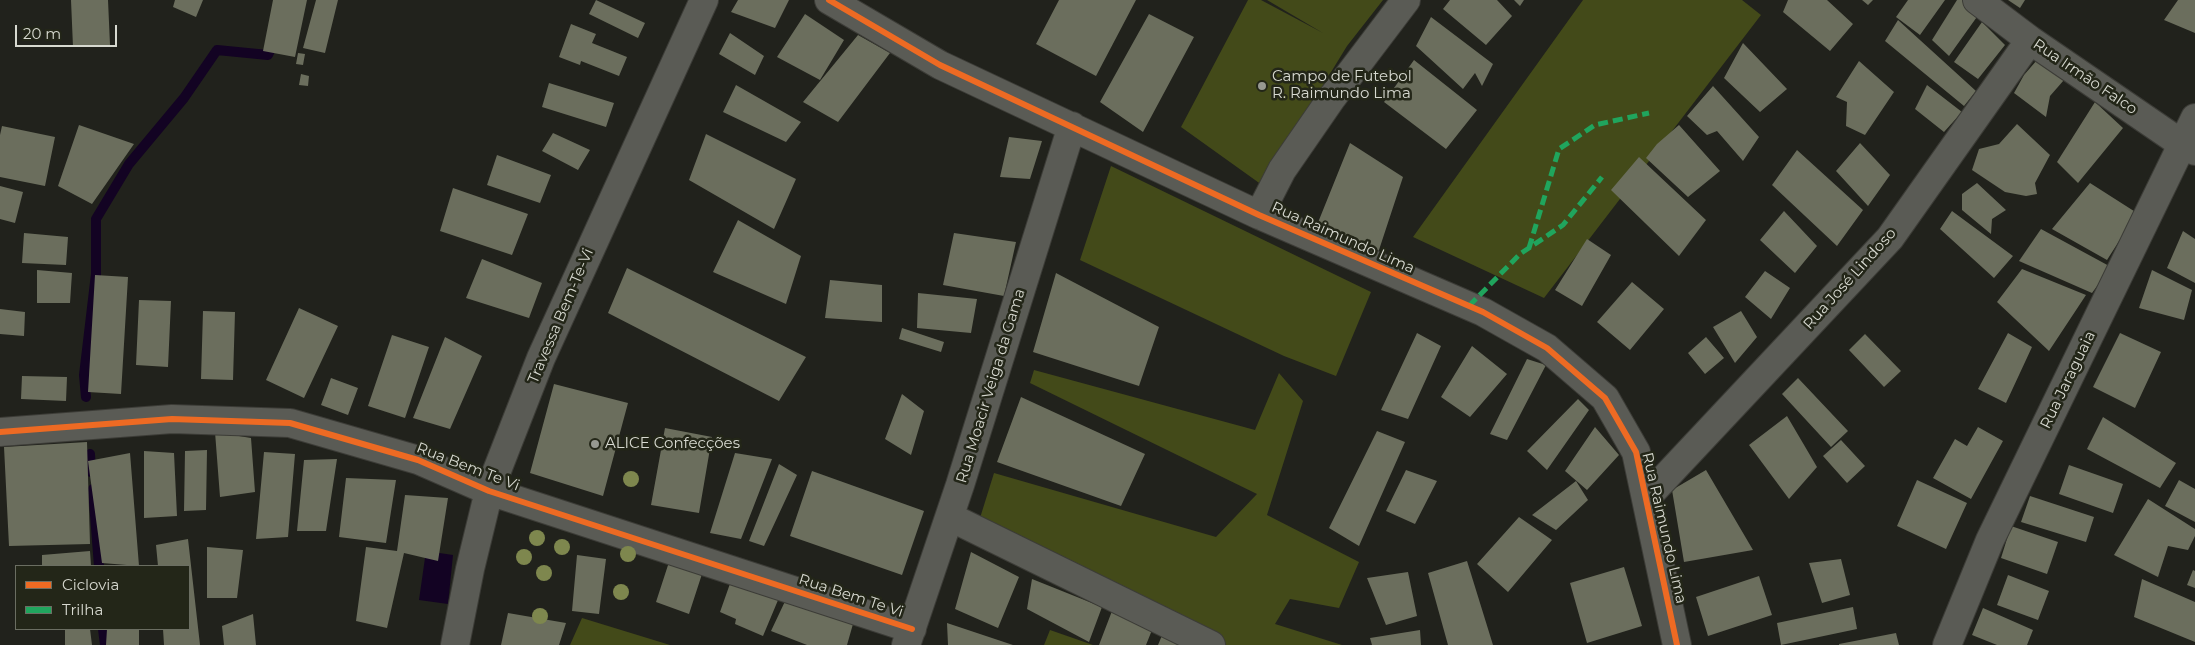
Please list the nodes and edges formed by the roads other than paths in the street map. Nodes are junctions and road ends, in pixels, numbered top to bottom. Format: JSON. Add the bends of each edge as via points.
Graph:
{"nodes":[{"id":1,"x":704,"y":0,"type":"edge"},
{"id":2,"x":828,"y":0,"type":"edge"},
{"id":3,"x":1406,"y":0,"type":"edge"},
{"id":4,"x":1976,"y":0,"type":"edge"},
{"id":5,"x":2030,"y":40,"type":"junction"},
{"id":6,"x":2195,"y":118,"type":"edge"},
{"id":7,"x":1072,"y":126,"type":"junction"},
{"id":8,"x":2189,"y":147,"type":"edge"},
{"id":9,"x":1259,"y":215,"type":"junction"},
{"id":10,"x":0,"y":432,"type":"edge"},
{"id":11,"x":489,"y":491,"type":"junction"},
{"id":12,"x":1646,"y":498,"type":"junction"},
{"id":13,"x":950,"y":516,"type":"junction"},
{"id":14,"x":909,"y":637,"type":"edge"},
{"id":15,"x":455,"y":645,"type":"edge"},
{"id":16,"x":1211,"y":645,"type":"edge"},
{"id":17,"x":1677,"y":645,"type":"edge"},
{"id":18,"x":1947,"y":645,"type":"edge"}],
"edges":[{"from":1,"to":11,"type":"street","name":"Travessa Bem-Te-Vi","via":[[541,358]]},
{"from":2,"to":7,"type":"street","name":"Rua Raimundo Lima","via":[[940,65]]},
{"from":3,"to":9,"type":"street","via":[[1282,170]]},
{"from":4,"to":5,"type":"street","name":"Rua Irmão Falco"},
{"from":5,"to":8,"type":"street","name":"Rua Irmão Falco"},
{"from":5,"to":12,"type":"street","name":"Rua José Lindoso","via":[[1890,238]]},
{"from":6,"to":8,"type":"street","name":"Rua Jaraguaia"},
{"from":7,"to":9,"type":"street","name":"Rua Raimundo Lima"},
{"from":7,"to":13,"type":"street","name":"Rua Moacir Veiga da Gama"},
{"from":8,"to":18,"type":"street","name":"Rua Jaraguaia","via":[[1990,540]]},
{"from":9,"to":12,"type":"street","name":"Rua Raimundo Lima","via":[[1483,312],[1547,348],[1605,398],[1636,452]]},
{"from":10,"to":11,"type":"street","name":"Rua Bem Te Vi","via":[[172,419],[290,423],[418,460]]},
{"from":11,"to":14,"type":"street","name":"Rua Bem Te Vi"},
{"from":11,"to":15,"type":"street","name":"Travessa Bem-Te-Vi"},
{"from":12,"to":17,"type":"street","name":"Rua Raimundo Lima"},
{"from":13,"to":14,"type":"street","name":"Rua Moacir Veiga da Gama"},
{"from":13,"to":16,"type":"street"}]}
